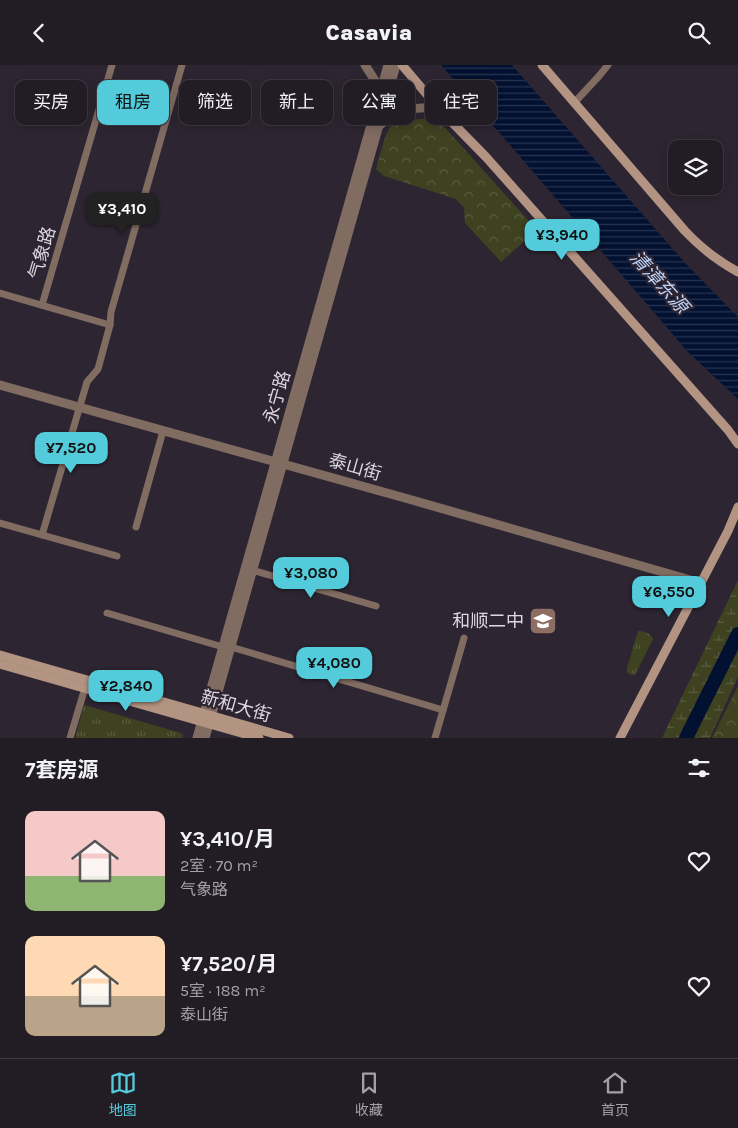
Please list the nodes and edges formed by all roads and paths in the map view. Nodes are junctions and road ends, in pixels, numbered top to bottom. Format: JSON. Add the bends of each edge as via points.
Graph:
{"nodes":[{"id":1,"x":112,"y":65,"type":"edge"},
{"id":2,"x":182,"y":65,"type":"edge"},
{"id":3,"x":365,"y":65,"type":"edge"},
{"id":4,"x":388,"y":65,"type":"edge"},
{"id":5,"x":396,"y":65,"type":"edge"},
{"id":6,"x":402,"y":65,"type":"edge"},
{"id":7,"x":542,"y":65,"type":"edge"},
{"id":8,"x":608,"y":65,"type":"edge"},
{"id":9,"x":375,"y":80,"type":"edge"},
{"id":10,"x":384,"y":80,"type":"edge"},
{"id":11,"x":425,"y":92,"type":"edge"},
{"id":12,"x":574,"y":103,"type":"junction"},
{"id":13,"x":425,"y":108,"type":"edge"},
{"id":14,"x":371,"y":125,"type":"edge"},
{"id":15,"x":455,"y":125,"type":"edge"},
{"id":16,"x":379,"y":126,"type":"junction"},
{"id":17,"x":738,"y":272,"type":"edge"},
{"id":18,"x":0,"y":293,"type":"edge"},
{"id":19,"x":42,"y":305,"type":"junction"},
{"id":20,"x":110,"y":325,"type":"junction"},
{"id":21,"x":0,"y":385,"type":"edge"},
{"id":22,"x":79,"y":407,"type":"junction"},
{"id":23,"x":164,"y":431,"type":"junction"},
{"id":24,"x":738,"y":444,"type":"edge"},
{"id":25,"x":279,"y":463,"type":"junction"},
{"id":26,"x":738,"y":507,"type":"edge"},
{"id":27,"x":0,"y":523,"type":"edge"},
{"id":28,"x":136,"y":527,"type":"dead end"},
{"id":29,"x":42,"y":535,"type":"junction"},
{"id":30,"x":117,"y":557,"type":"dead end"},
{"id":31,"x":252,"y":570,"type":"junction"},
{"id":32,"x":701,"y":583,"type":"junction"},
{"id":33,"x":376,"y":606,"type":"dead end"},
{"id":34,"x":107,"y":613,"type":"dead end"},
{"id":35,"x":464,"y":638,"type":"dead end"},
{"id":36,"x":227,"y":647,"type":"junction"},
{"id":37,"x":0,"y":655,"type":"edge"},
{"id":38,"x":0,"y":663,"type":"edge"},
{"id":39,"x":85,"y":688,"type":"junction"},
{"id":40,"x":443,"y":710,"type":"junction"},
{"id":41,"x":206,"y":718,"type":"junction"},
{"id":42,"x":70,"y":738,"type":"edge"},
{"id":43,"x":197,"y":738,"type":"edge"},
{"id":44,"x":205,"y":738,"type":"edge"},
{"id":45,"x":259,"y":738,"type":"edge"},
{"id":46,"x":289,"y":738,"type":"edge"},
{"id":47,"x":435,"y":738,"type":"edge"},
{"id":48,"x":620,"y":738,"type":"edge"}],
"edges":[{"from":1,"to":19,"type":"street","name":"气象路"},
{"from":2,"to":20,"type":"street","via":[[111,312]]},
{"from":3,"to":9,"type":"street"},
{"from":4,"to":10,"type":"street","name":"永宁路"},
{"from":5,"to":16,"type":"street","name":"永宁路"},
{"from":6,"to":11,"type":"main road"},
{"from":7,"to":12,"type":"main road"},
{"from":8,"to":12,"type":"street"},
{"from":12,"to":17,"type":"main road","via":[[685,231],[712,256]]},
{"from":13,"to":16,"type":"street","via":[[407,110]]},
{"from":14,"to":25,"type":"street","name":"永宁路"},
{"from":15,"to":24,"type":"main road"},
{"from":16,"to":25,"type":"street","name":"永宁路"},
{"from":18,"to":19,"type":"street"},
{"from":19,"to":20,"type":"street"},
{"from":20,"to":22,"type":"street","via":[[98,369],[87,381]]},
{"from":21,"to":22,"type":"street","name":"泰山街"},
{"from":22,"to":23,"type":"street","name":"泰山街"},
{"from":22,"to":29,"type":"street"},
{"from":23,"to":25,"type":"street","name":"泰山街"},
{"from":23,"to":28,"type":"street"},
{"from":25,"to":31,"type":"street","name":"永宁路"},
{"from":25,"to":32,"type":"street","name":"泰山街"},
{"from":25,"to":36,"type":"street","name":"永宁路"},
{"from":26,"to":32,"type":"main road"},
{"from":27,"to":29,"type":"street"},
{"from":29,"to":30,"type":"street"},
{"from":31,"to":33,"type":"street"},
{"from":31,"to":36,"type":"street","name":"永宁路"},
{"from":32,"to":48,"type":"main road"},
{"from":34,"to":36,"type":"street"},
{"from":35,"to":40,"type":"street"},
{"from":36,"to":40,"type":"street"},
{"from":36,"to":41,"type":"street","name":"永宁路"},
{"from":37,"to":41,"type":"main road","name":"新和大街"},
{"from":38,"to":39,"type":"main road","name":"新和大街"},
{"from":39,"to":41,"type":"main road","name":"新和大街"},
{"from":39,"to":42,"type":"street"},
{"from":40,"to":47,"type":"street"},
{"from":41,"to":43,"type":"street","name":"永宁路"},
{"from":41,"to":44,"type":"street","name":"永宁路"},
{"from":41,"to":45,"type":"main road","name":"新和大街"},
{"from":41,"to":46,"type":"main road","name":"新和大街"}]}
